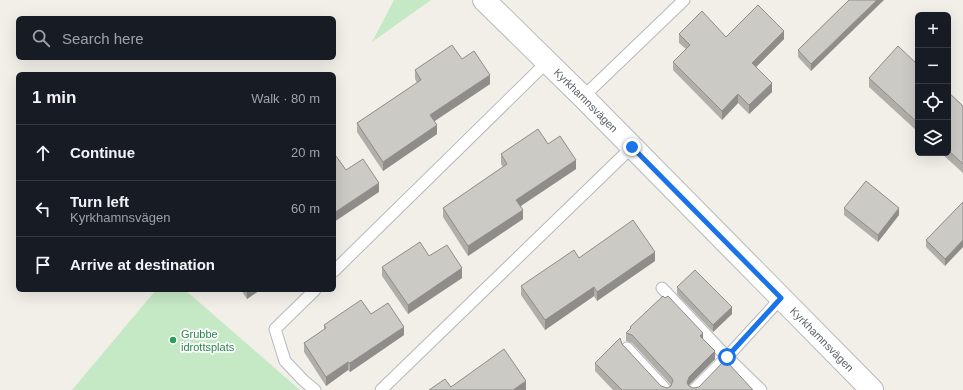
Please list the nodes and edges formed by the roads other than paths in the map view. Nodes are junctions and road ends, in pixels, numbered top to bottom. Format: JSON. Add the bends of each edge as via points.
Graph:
{"nodes":[{"id":1,"x":484,"y":0,"type":"edge"},
{"id":2,"x":684,"y":0,"type":"edge"},
{"id":3,"x":547,"y":62,"type":"junction"},
{"id":4,"x":584,"y":97,"type":"junction"},
{"id":5,"x":632,"y":147,"type":"junction"},
{"id":6,"x":336,"y":269,"type":"edge"},
{"id":7,"x":662,"y":288,"type":"dead end"},
{"id":8,"x":312,"y":292,"type":"edge"},
{"id":9,"x":781,"y":298,"type":"junction"},
{"id":10,"x":627,"y":348,"type":"edge"},
{"id":11,"x":727,"y":357,"type":"junction"},
{"id":12,"x":315,"y":390,"type":"edge"},
{"id":13,"x":381,"y":390,"type":"edge"},
{"id":14,"x":666,"y":390,"type":"edge"},
{"id":15,"x":694,"y":390,"type":"edge"},
{"id":16,"x":760,"y":390,"type":"edge"},
{"id":17,"x":872,"y":390,"type":"edge"}],
"edges":[{"from":1,"to":3,"type":"street","name":"Kyrkhamnsvägen"},
{"from":2,"to":4,"type":"lane"},
{"from":3,"to":4,"type":"street","name":"Kyrkhamnsvägen"},
{"from":3,"to":6,"type":"lane"},
{"from":4,"to":5,"type":"street","name":"Kyrkhamnsvägen"},
{"from":5,"to":9,"type":"street","name":"Kyrkhamnsvägen"},
{"from":5,"to":13,"type":"lane"},
{"from":7,"to":11,"type":"lane"},
{"from":8,"to":12,"type":"lane","via":[[275,329],[285,360]]},
{"from":9,"to":11,"type":"lane"},
{"from":9,"to":17,"type":"street","name":"Kyrkhamnsvägen"},
{"from":10,"to":14,"type":"lane"},
{"from":11,"to":15,"type":"lane"},
{"from":11,"to":16,"type":"lane"}]}
